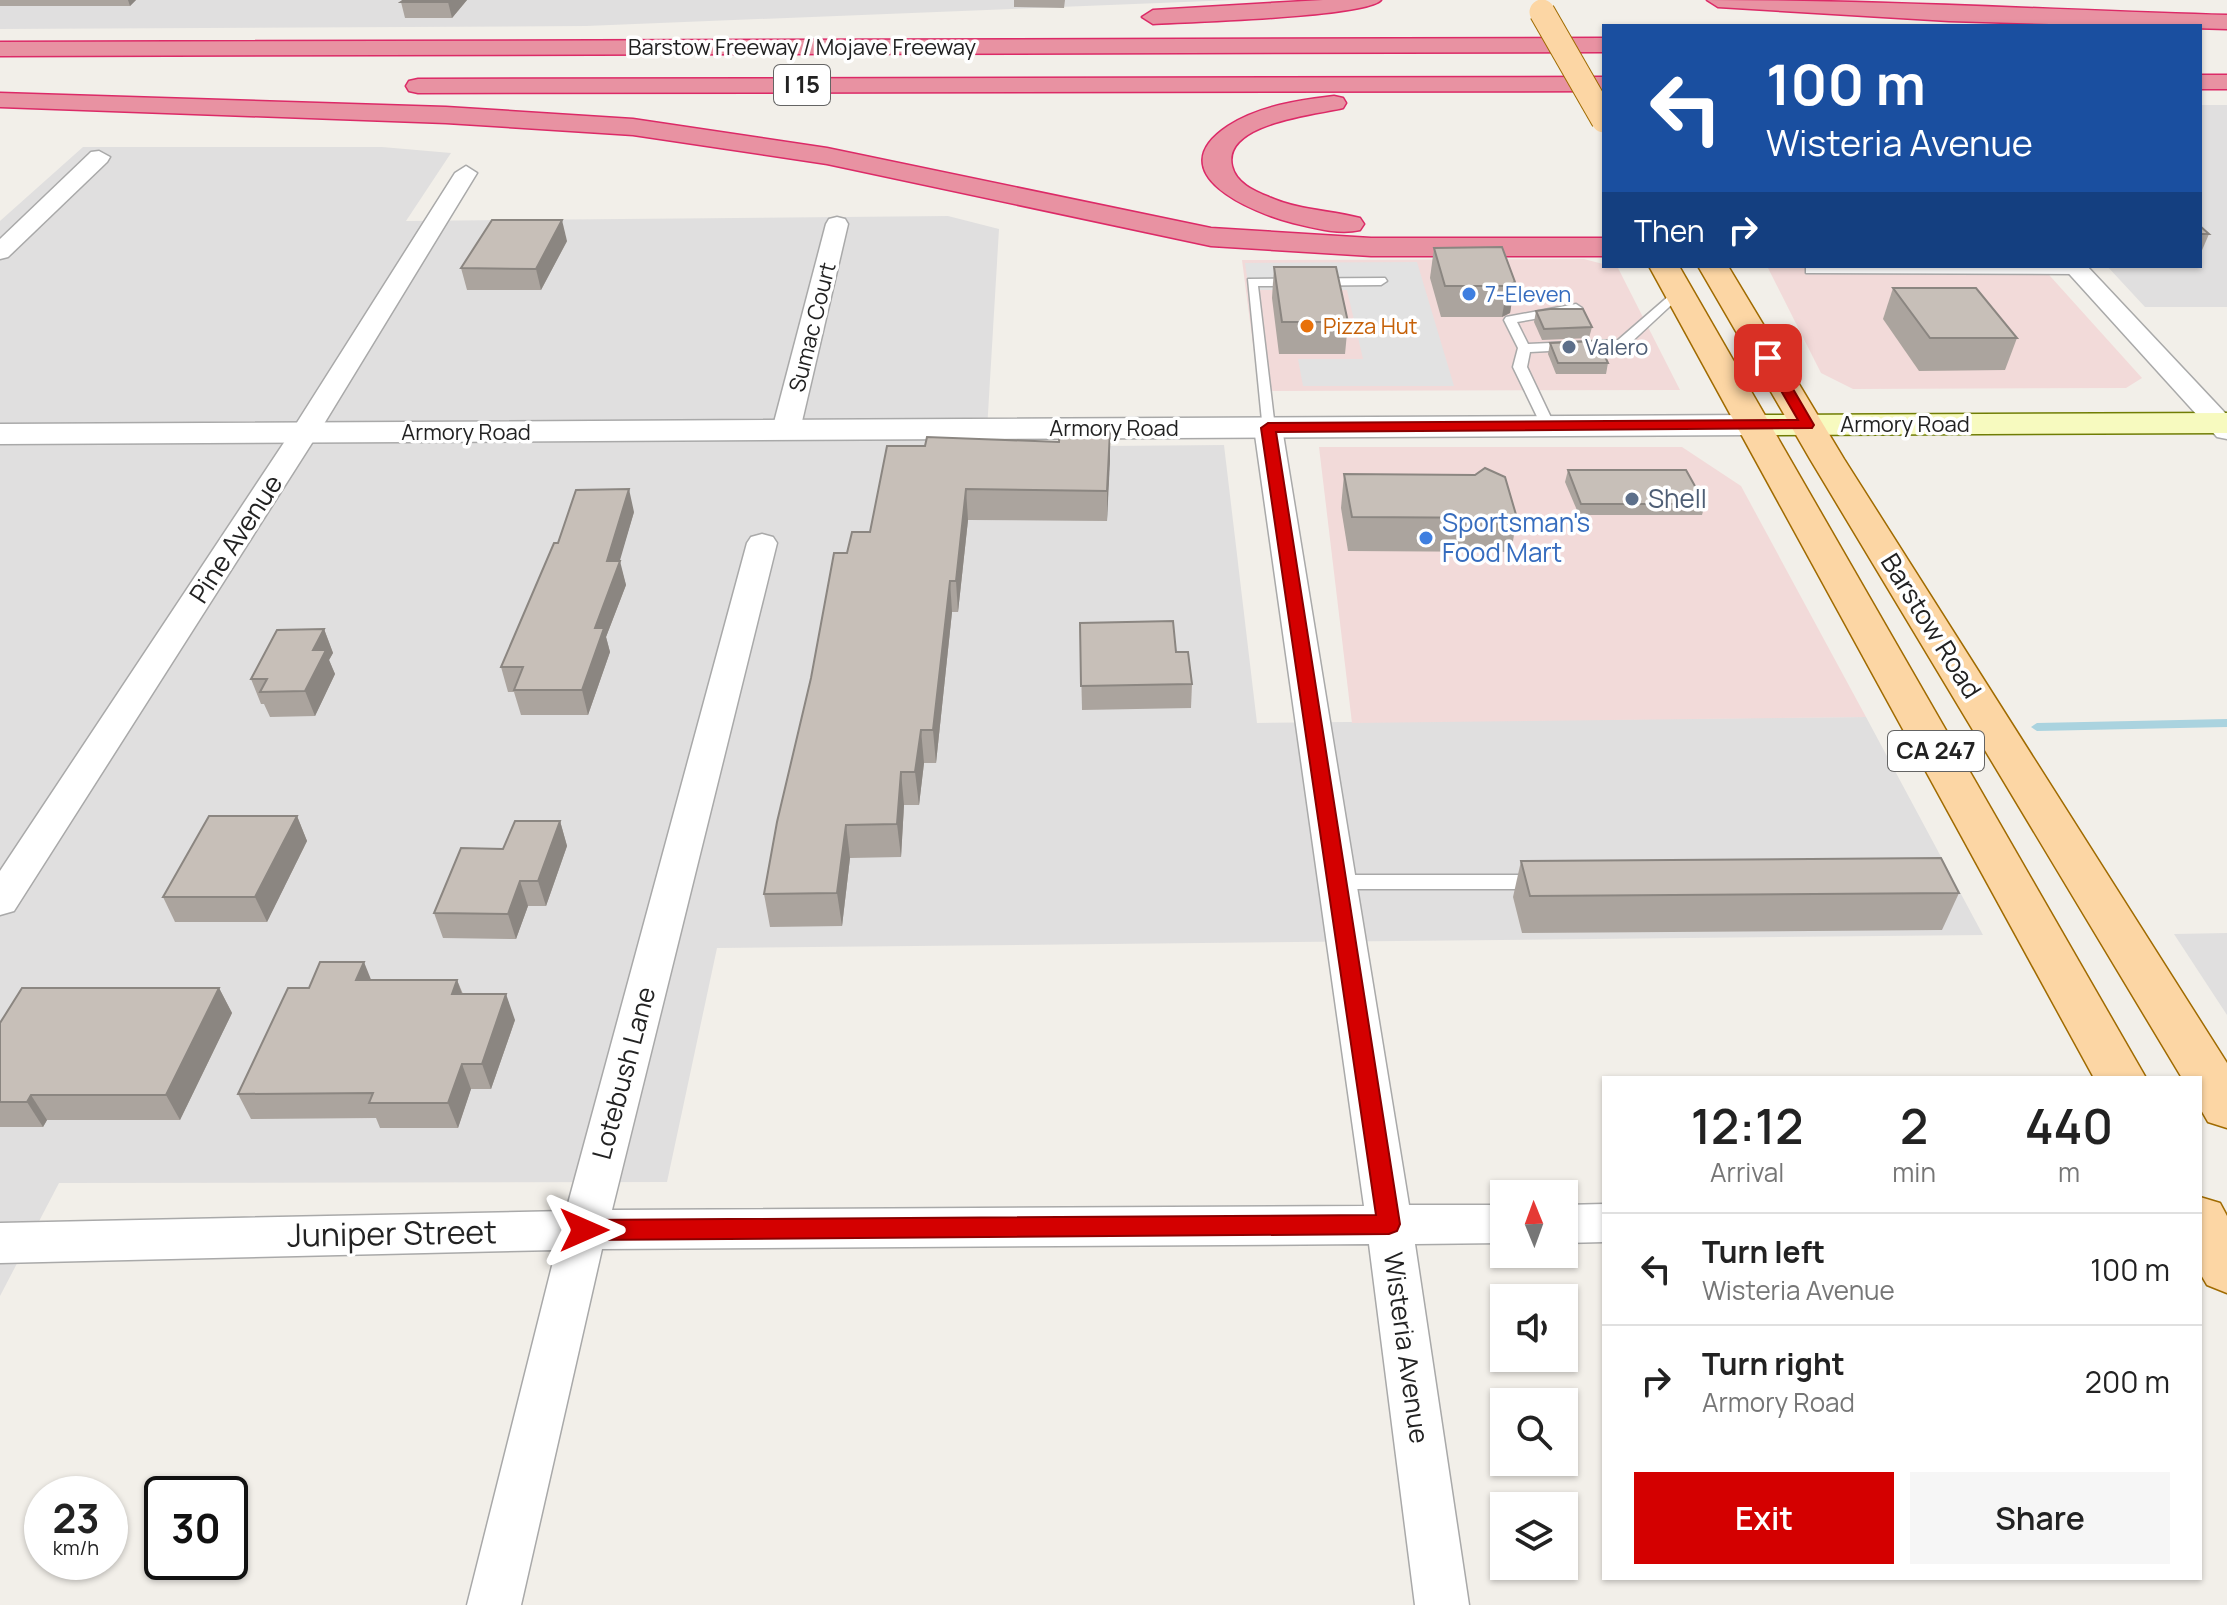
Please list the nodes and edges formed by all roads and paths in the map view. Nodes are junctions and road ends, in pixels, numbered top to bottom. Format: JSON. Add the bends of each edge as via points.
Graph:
{"nodes":[{"id":1,"x":1370,"y":0,"type":"edge"},
{"id":2,"x":1718,"y":0,"type":"edge"},
{"id":3,"x":1538,"y":6,"type":"edge"},
{"id":4,"x":1130,"y":18,"type":"dead end"},
{"id":5,"x":2227,"y":22,"type":"edge"},
{"id":6,"x":929,"y":24,"type":"dead end"},
{"id":7,"x":2202,"y":43,"type":"edge"},
{"id":8,"x":2227,"y":43,"type":"edge"},
{"id":9,"x":1602,"y":45,"type":"edge"},
{"id":10,"x":0,"y":49,"type":"edge"},
{"id":11,"x":70,"y":49,"type":"junction"},
{"id":12,"x":2202,"y":82,"type":"edge"},
{"id":13,"x":2227,"y":82,"type":"edge"},
{"id":14,"x":1602,"y":84,"type":"edge"},
{"id":15,"x":0,"y":86,"type":"edge"},
{"id":16,"x":286,"y":86,"type":"dead end"},
{"id":17,"x":397,"y":86,"type":"dead end"},
{"id":18,"x":1602,"y":95,"type":"edge"},
{"id":19,"x":0,"y":100,"type":"edge"},
{"id":20,"x":1602,"y":117,"type":"edge"},
{"id":21,"x":99,"y":157,"type":"dead end"},
{"id":22,"x":466,"y":173,"type":"dead end"},
{"id":23,"x":837,"y":224,"type":"dead end"},
{"id":24,"x":1602,"y":226,"type":"edge"},
{"id":25,"x":1602,"y":247,"type":"edge"},
{"id":26,"x":0,"y":252,"type":"edge"},
{"id":27,"x":1714,"y":268,"type":"edge"},
{"id":28,"x":1847,"y":268,"type":"edge"},
{"id":29,"x":2076,"y":268,"type":"edge"},
{"id":30,"x":1810,"y":270,"type":"dead end"},
{"id":31,"x":1671,"y":279,"type":"edge"},
{"id":32,"x":1381,"y":281,"type":"dead end"},
{"id":33,"x":1576,"y":308,"type":"edge"},
{"id":34,"x":1524,"y":348,"type":"junction"},
{"id":35,"x":1752,"y":425,"type":"junction"},
{"id":36,"x":1807,"y":425,"type":"junction"},
{"id":37,"x":2224,"y":425,"type":"edge"},
{"id":38,"x":1548,"y":426,"type":"junction"},
{"id":39,"x":1268,"y":428,"type":"junction"},
{"id":40,"x":786,"y":430,"type":"junction"},
{"id":41,"x":305,"y":432,"type":"junction"},
{"id":42,"x":0,"y":434,"type":"edge"},
{"id":43,"x":762,"y":543,"type":"dead end"},
{"id":44,"x":1337,"y":882,"type":"junction"},
{"id":45,"x":1550,"y":882,"type":"edge"},
{"id":46,"x":0,"y":901,"type":"edge"},
{"id":47,"x":2119,"y":1076,"type":"edge"},
{"id":48,"x":2227,"y":1107,"type":"edge"},
{"id":49,"x":2202,"y":1220,"type":"edge"},
{"id":50,"x":2227,"y":1220,"type":"edge"},
{"id":51,"x":1602,"y":1223,"type":"edge"},
{"id":52,"x":1389,"y":1224,"type":"junction"},
{"id":53,"x":1490,"y":1224,"type":"edge"},
{"id":54,"x":1578,"y":1224,"type":"edge"},
{"id":55,"x":2202,"y":1224,"type":"edge"},
{"id":56,"x":584,"y":1230,"type":"junction"},
{"id":57,"x":0,"y":1243,"type":"edge"},
{"id":58,"x":2227,"y":1268,"type":"edge"},
{"id":59,"x":494,"y":1605,"type":"edge"},
{"id":60,"x":1442,"y":1605,"type":"edge"}],
"edges":[{"from":1,"to":4,"type":"highway"},
{"from":2,"to":5,"type":"highway","via":[[1934,14]]},
{"from":3,"to":20,"type":"main road","bridge":true},
{"from":6,"to":11,"type":"highway"},
{"from":7,"to":8,"type":"highway"},
{"from":9,"to":11,"type":"highway","name":"Barstow Freeway / Mojave Freeway","number":"I 15"},
{"from":10,"to":11,"type":"highway","name":"Barstow Freeway / Mojave Freeway","number":"I 15"},
{"from":12,"to":13,"type":"highway"},
{"from":14,"to":17,"type":"highway","name":"Barstow Freeway / Mojave Freeway","number":"I 15"},
{"from":15,"to":16,"type":"highway"},
{"from":18,"to":24,"type":"highway","via":[[1329,104],[1241,127],[1224,141],[1218,157],[1221,175],[1240,192],[1273,209],[1328,222],[1393,227]]},
{"from":19,"to":25,"type":"highway","via":[[446,115],[633,127],[813,154],[1211,237],[1371,247]]},
{"from":21,"to":26,"type":"street"},
{"from":22,"to":41,"type":"street","name":"Pine Avenue"},
{"from":23,"to":40,"type":"street","name":"Sumac Court"},
{"from":27,"to":36,"type":"main road","name":"Barstow Road","number":"CA 247"},
{"from":28,"to":29,"type":"lane"},
{"from":28,"to":30,"type":"lane"},
{"from":29,"to":37,"type":"street"},
{"from":31,"to":34,"type":"lane","via":[[1621,344]]},
{"from":31,"to":35,"type":"main road","name":"Barstow Road","number":"CA 247"},
{"from":32,"to":39,"type":"lane","via":[[1252,282]]},
{"from":33,"to":34,"type":"lane","via":[[1510,320]]},
{"from":34,"to":38,"type":"lane","via":[[1520,367]]},
{"from":35,"to":36,"type":"main road","name":"Armory Road"},
{"from":35,"to":38,"type":"street","name":"Armory Road"},
{"from":35,"to":47,"type":"main road","name":"Barstow Road","number":"CA 247"},
{"from":36,"to":37,"type":"main road","name":"Armory Road"},
{"from":36,"to":48,"type":"main road","name":"Barstow Road","number":"CA 247"},
{"from":38,"to":39,"type":"street","name":"Armory Road"},
{"from":39,"to":40,"type":"street","name":"Armory Road"},
{"from":39,"to":44,"type":"street","name":"Wisteria Avenue"},
{"from":40,"to":41,"type":"street","name":"Armory Road"},
{"from":41,"to":42,"type":"street","name":"Armory Road"},
{"from":41,"to":46,"type":"street","name":"Pine Avenue"},
{"from":43,"to":56,"type":"street","name":"Lotebush Lane"},
{"from":44,"to":45,"type":"lane"},
{"from":44,"to":52,"type":"street","name":"Wisteria Avenue"},
{"from":49,"to":50,"type":"street"},
{"from":51,"to":54,"type":"street"},
{"from":52,"to":53,"type":"street","name":"Juniper Street"},
{"from":52,"to":56,"type":"street","name":"Juniper Street"},
{"from":52,"to":60,"type":"street","name":"Wisteria Avenue"},
{"from":55,"to":58,"type":"main road"},
{"from":56,"to":57,"type":"street","name":"Juniper Street"},
{"from":56,"to":59,"type":"street","name":"Lotebush Lane"}]}
